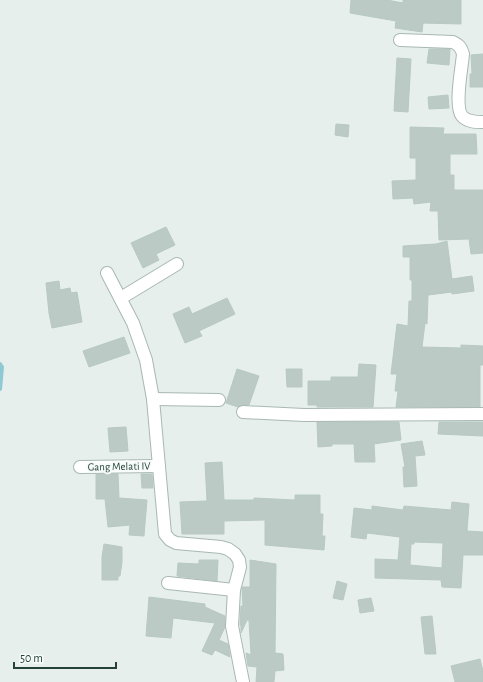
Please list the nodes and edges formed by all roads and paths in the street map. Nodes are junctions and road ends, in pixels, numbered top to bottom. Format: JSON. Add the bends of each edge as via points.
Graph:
{"nodes":[{"id":1,"x":400,"y":40,"type":"dead end"},
{"id":2,"x":483,"y":122,"type":"edge"},
{"id":3,"x":177,"y":264,"type":"dead end"},
{"id":4,"x":107,"y":273,"type":"dead end"},
{"id":5,"x":121,"y":298,"type":"junction"},
{"id":6,"x":153,"y":400,"type":"junction"},
{"id":7,"x":219,"y":400,"type":"dead end"},
{"id":8,"x":243,"y":412,"type":"dead end"},
{"id":9,"x":483,"y":414,"type":"edge"},
{"id":10,"x":159,"y":466,"type":"junction"},
{"id":11,"x":80,"y":467,"type":"dead end"},
{"id":12,"x":168,"y":583,"type":"dead end"},
{"id":13,"x":234,"y":590,"type":"junction"},
{"id":14,"x":243,"y":682,"type":"edge"}],
"edges":[{"from":1,"to":2,"type":"street","via":[[453,42],[458,45],[463,54],[459,109],[467,120]]},
{"from":3,"to":5,"type":"street"},
{"from":4,"to":5,"type":"street"},
{"from":5,"to":6,"type":"street","via":[[146,360]]},
{"from":6,"to":7,"type":"street"},
{"from":6,"to":10,"type":"street"},
{"from":8,"to":9,"type":"street","via":[[304,415]]},
{"from":10,"to":11,"type":"street","name":"Gang Melati IV"},
{"from":10,"to":13,"type":"street","via":[[165,534],[176,543],[221,547],[235,554],[240,567]]},
{"from":12,"to":13,"type":"street"},
{"from":13,"to":14,"type":"street","via":[[232,626]]}]}
